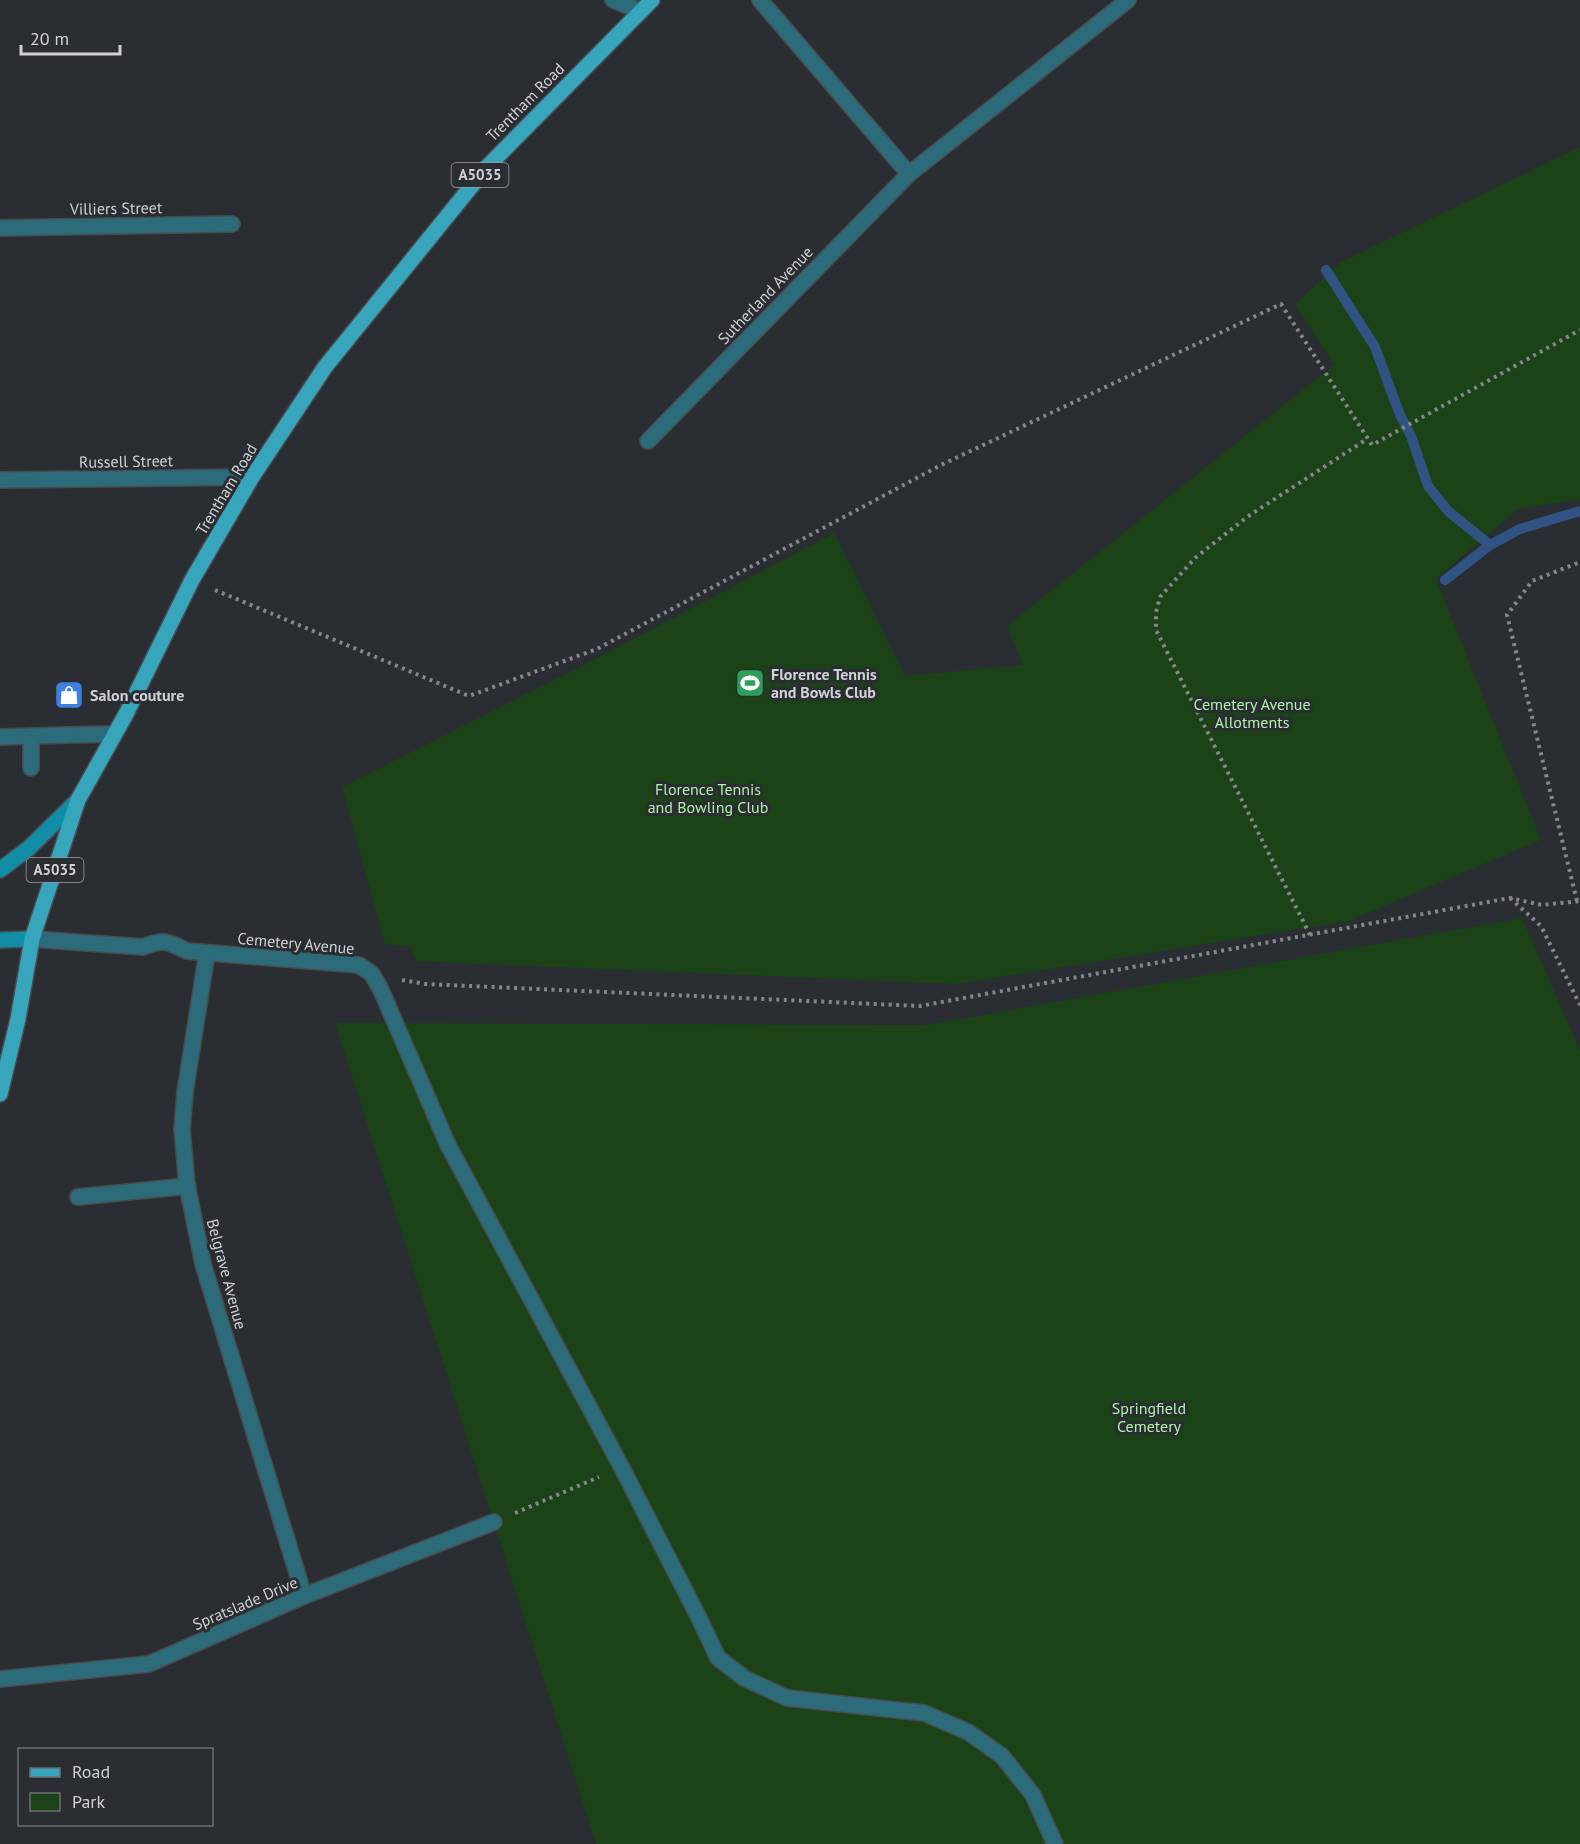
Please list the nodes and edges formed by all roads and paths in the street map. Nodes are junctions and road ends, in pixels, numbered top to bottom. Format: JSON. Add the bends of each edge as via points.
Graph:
{"nodes":[{"id":1,"x":613,"y":0,"type":"edge"},
{"id":2,"x":760,"y":0,"type":"edge"},
{"id":3,"x":1128,"y":0,"type":"edge"},
{"id":4,"x":646,"y":5,"type":"edge"},
{"id":5,"x":909,"y":174,"type":"junction"},
{"id":6,"x":232,"y":224,"type":"dead end"},
{"id":7,"x":0,"y":228,"type":"edge"},
{"id":8,"x":1580,"y":330,"type":"edge"},
{"id":9,"x":1367,"y":438,"type":"junction"},
{"id":10,"x":648,"y":441,"type":"dead end"},
{"id":11,"x":252,"y":477,"type":"junction"},
{"id":12,"x":0,"y":480,"type":"edge"},
{"id":13,"x":1580,"y":562,"type":"edge"},
{"id":14,"x":192,"y":580,"type":"junction"},
{"id":15,"x":115,"y":734,"type":"junction"},
{"id":16,"x":0,"y":736,"type":"edge"},
{"id":17,"x":31,"y":736,"type":"junction"},
{"id":18,"x":31,"y":768,"type":"dead end"},
{"id":19,"x":78,"y":800,"type":"junction"},
{"id":20,"x":0,"y":870,"type":"edge"},
{"id":21,"x":1510,"y":898,"type":"junction"},
{"id":22,"x":1578,"y":901,"type":"edge"},
{"id":23,"x":1310,"y":934,"type":"junction"},
{"id":24,"x":0,"y":939,"type":"edge"},
{"id":25,"x":32,"y":939,"type":"junction"},
{"id":26,"x":207,"y":953,"type":"junction"},
{"id":27,"x":372,"y":974,"type":"junction"},
{"id":28,"x":1580,"y":1005,"type":"edge"},
{"id":29,"x":0,"y":1094,"type":"edge"},
{"id":30,"x":188,"y":1186,"type":"junction"},
{"id":31,"x":78,"y":1197,"type":"dead end"},
{"id":32,"x":622,"y":1468,"type":"junction"},
{"id":33,"x":494,"y":1522,"type":"joint"},
{"id":34,"x":304,"y":1596,"type":"junction"},
{"id":35,"x":0,"y":1679,"type":"edge"},
{"id":36,"x":1055,"y":1844,"type":"edge"}],
"edges":[{"from":1,"to":4,"type":"street"},
{"from":2,"to":5,"type":"street"},
{"from":3,"to":5,"type":"street","name":"Sutherland Avenue"},
{"from":4,"to":11,"type":"main road","name":"Trentham Road","number":"A5035","via":[[487,167],[325,367]]},
{"from":5,"to":10,"type":"street","name":"Sutherland Avenue"},
{"from":6,"to":7,"type":"street","name":"Villiers Street"},
{"from":8,"to":9,"type":"path","via":[[1372,446]]},
{"from":9,"to":14,"type":"path","via":[[1281,304],[941,465],[597,649],[469,696]]},
{"from":9,"to":23,"type":"path","via":[[1247,517],[1195,558],[1161,597],[1156,612],[1156,630]]},
{"from":11,"to":12,"type":"street","name":"Russell Street"},
{"from":11,"to":14,"type":"main road","name":"Trentham Road","number":"A5035"},
{"from":13,"to":22,"type":"path","via":[[1532,581],[1507,615]]},
{"from":14,"to":15,"type":"main road","name":"Trentham Road","number":"A5035"},
{"from":15,"to":17,"type":"street"},
{"from":15,"to":19,"type":"main road","name":"Trentham Road","number":"A5035"},
{"from":16,"to":17,"type":"street"},
{"from":17,"to":18,"type":"street"},
{"from":19,"to":20,"type":"main road"},
{"from":19,"to":25,"type":"main road","name":"Trentham Road","number":"A5035"},
{"from":21,"to":22,"type":"path","via":[[1542,905]]},
{"from":21,"to":23,"type":"path"},
{"from":21,"to":28,"type":"path","via":[[1541,926]]},
{"from":23,"to":27,"type":"path","via":[[920,1006],[425,984]]},
{"from":24,"to":25,"type":"main road"},
{"from":25,"to":26,"type":"street","name":"Cemetery Avenue","via":[[143,947],[159,941]]},
{"from":25,"to":29,"type":"main road","name":"Trentham Road","number":"A5035"},
{"from":26,"to":27,"type":"street","name":"Cemetery Avenue","via":[[359,965]]},
{"from":26,"to":30,"type":"street","name":"Belgrave Avenue","via":[[182,1129]]},
{"from":27,"to":32,"type":"street","name":"Cemetery Avenue","via":[[448,1145]]},
{"from":30,"to":31,"type":"street"},
{"from":30,"to":34,"type":"street","name":"Belgrave Avenue","via":[[203,1264]]},
{"from":32,"to":33,"type":"path"},
{"from":32,"to":36,"type":"street","name":"Cemetery Avenue","via":[[718,1658],[744,1678],[787,1698],[924,1713],[968,1732],[1002,1756],[1033,1796]]},
{"from":33,"to":34,"type":"street","name":"Spratslade Drive"},
{"from":34,"to":35,"type":"street","name":"Spratslade Drive","via":[[149,1664]]}]}
